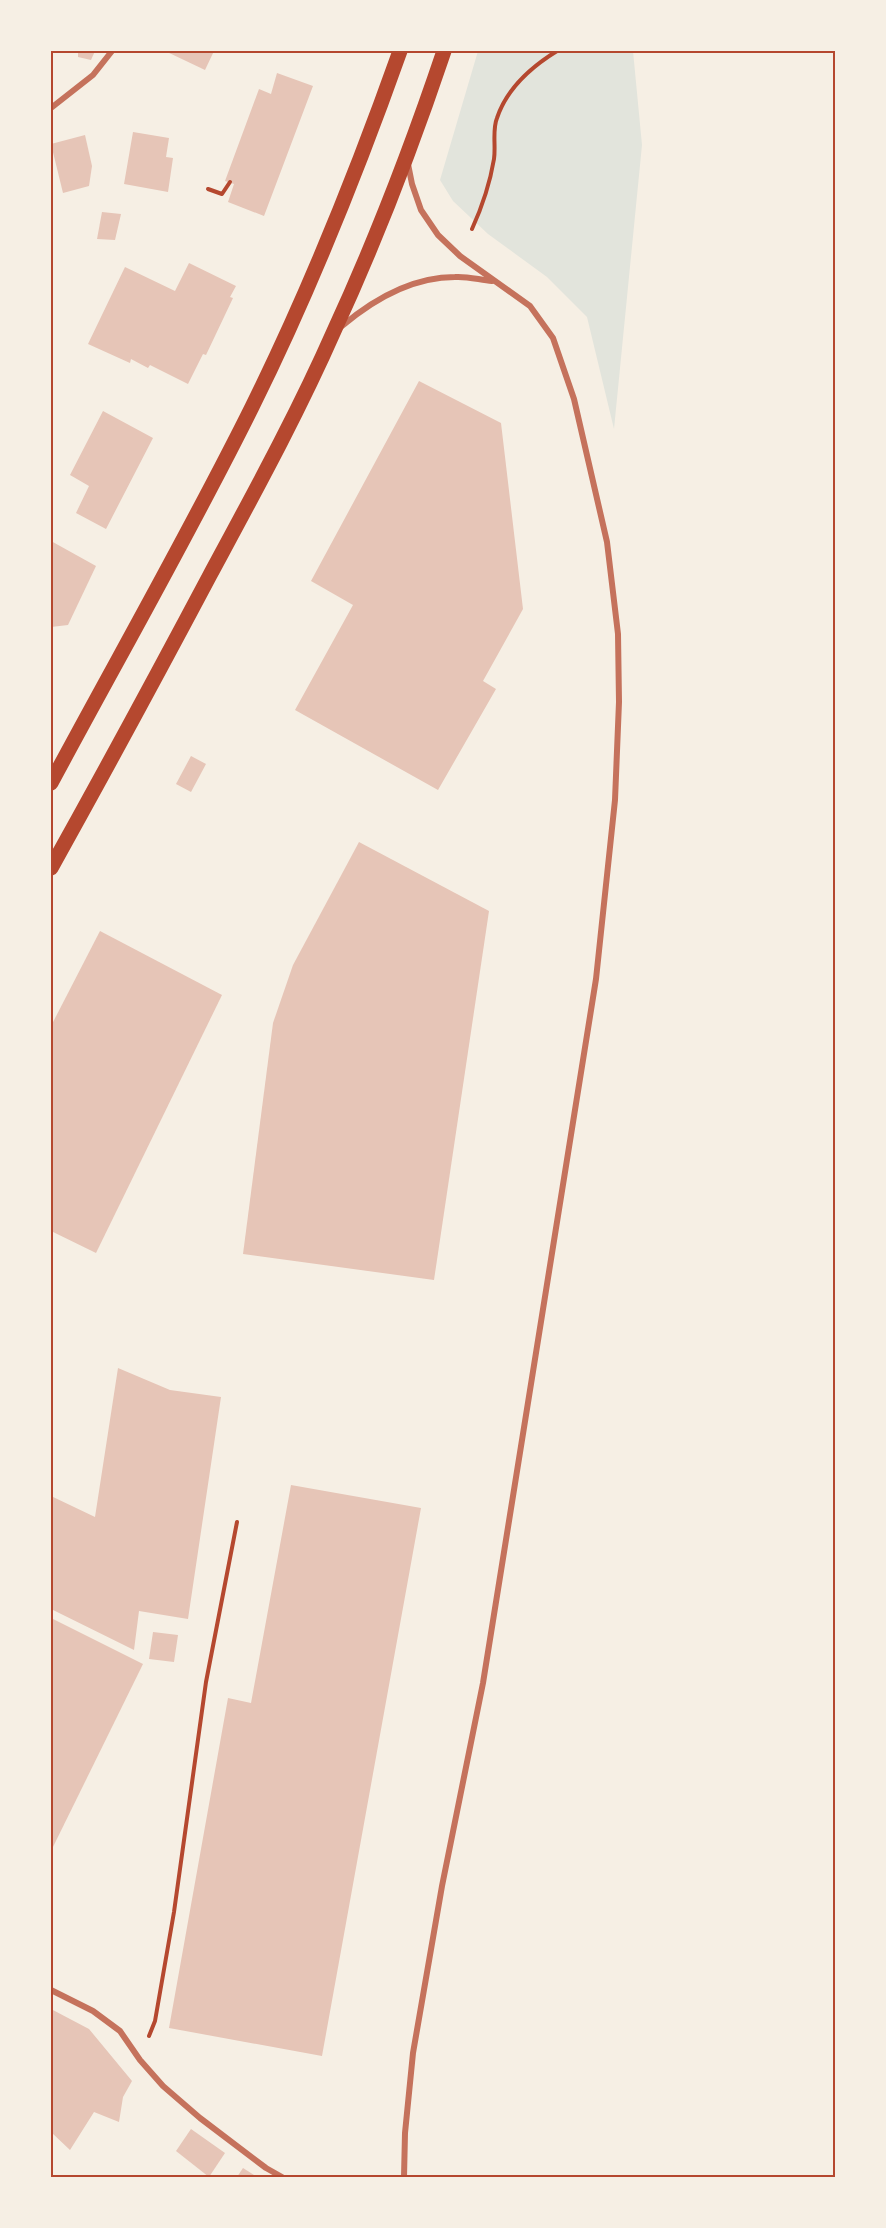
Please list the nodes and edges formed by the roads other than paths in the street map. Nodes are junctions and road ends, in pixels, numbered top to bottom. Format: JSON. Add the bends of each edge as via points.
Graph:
{"nodes":[{"id":1,"x":112,"y":51,"type":"edge"},
{"id":2,"x":400,"y":51,"type":"edge"},
{"id":3,"x":444,"y":51,"type":"edge"},
{"id":4,"x":51,"y":108,"type":"edge"},
{"id":5,"x":406,"y":157,"type":"junction"},
{"id":6,"x":493,"y":281,"type":"junction"},
{"id":7,"x":334,"y":332,"type":"junction"},
{"id":8,"x":51,"y":783,"type":"edge"},
{"id":9,"x":51,"y":868,"type":"edge"},
{"id":10,"x":51,"y":1990,"type":"edge"},
{"id":11,"x":282,"y":2177,"type":"edge"},
{"id":12,"x":404,"y":2177,"type":"edge"}],
"edges":[{"from":1,"to":4,"type":"street","via":[[93,75]]},
{"from":2,"to":8,"type":"main road","via":[[341,209],[252,407]]},
{"from":3,"to":5,"type":"main road"},
{"from":5,"to":6,"type":"street","via":[[421,210],[438,235]]},
{"from":5,"to":7,"type":"main road"},
{"from":6,"to":7,"type":"street","via":[[456,276],[422,280],[376,300]]},
{"from":6,"to":12,"type":"street","via":[[530,306],[554,338],[588,454],[607,542],[618,634],[615,800],[596,979],[490,1636],[413,2054]]},
{"from":7,"to":9,"type":"main road","via":[[287,431]]},
{"from":10,"to":11,"type":"street","via":[[93,2011],[120,2031],[163,2086]]}]}
